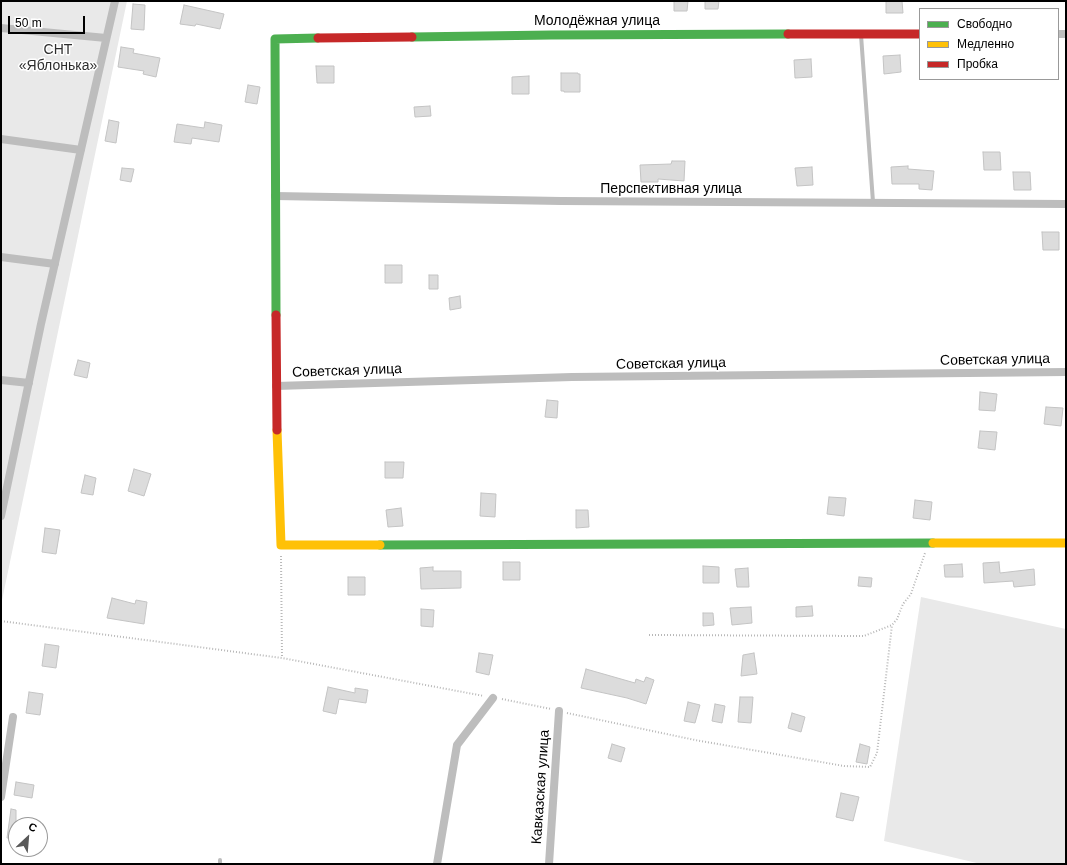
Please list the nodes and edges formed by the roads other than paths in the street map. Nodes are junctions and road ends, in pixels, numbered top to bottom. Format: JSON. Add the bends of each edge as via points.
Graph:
{"nodes":[{"id":1,"x":115,"y":1,"type":"edge"},
{"id":2,"x":1,"y":28,"type":"edge"},
{"id":3,"x":861,"y":34,"type":"junction"},
{"id":4,"x":919,"y":34,"type":"edge"},
{"id":5,"x":106,"y":38,"type":"junction"},
{"id":6,"x":1,"y":139,"type":"edge"},
{"id":7,"x":81,"y":150,"type":"junction"},
{"id":8,"x":275,"y":196,"type":"junction"},
{"id":9,"x":873,"y":202,"type":"junction"},
{"id":10,"x":1066,"y":204,"type":"edge"},
{"id":11,"x":1,"y":257,"type":"edge"},
{"id":12,"x":55,"y":264,"type":"junction"},
{"id":13,"x":1066,"y":372,"type":"edge"},
{"id":14,"x":1,"y":380,"type":"edge"},
{"id":15,"x":29,"y":383,"type":"junction"},
{"id":16,"x":276,"y":386,"type":"junction"},
{"id":17,"x":2,"y":502,"type":"edge"},
{"id":18,"x":1,"y":516,"type":"edge"},
{"id":19,"x":1066,"y":543,"type":"edge"},
{"id":20,"x":493,"y":698,"type":"dead end"},
{"id":21,"x":559,"y":711,"type":"dead end"},
{"id":22,"x":14,"y":717,"type":"dead end"},
{"id":23,"x":1,"y":797,"type":"edge"},
{"id":24,"x":437,"y":864,"type":"edge"},
{"id":25,"x":550,"y":864,"type":"edge"}],
"edges":[{"from":1,"to":5,"type":"street"},
{"from":2,"to":5,"type":"street"},
{"from":3,"to":4,"type":"street","name":"Молодёжная улица"},
{"from":3,"to":8,"type":"street","name":"Молодёжная улица","via":[[275,38]]},
{"from":3,"to":9,"type":"lane"},
{"from":5,"to":7,"type":"street"},
{"from":6,"to":7,"type":"street"},
{"from":7,"to":12,"type":"street"},
{"from":8,"to":9,"type":"street","name":"Перспективная улица","via":[[569,201]]},
{"from":8,"to":16,"type":"street"},
{"from":9,"to":10,"type":"street","name":"Перспективная улица"},
{"from":11,"to":12,"type":"street"},
{"from":12,"to":15,"type":"street"},
{"from":13,"to":16,"type":"street","name":"Советская улица","via":[[572,377]]},
{"from":14,"to":15,"type":"street"},
{"from":15,"to":17,"type":"street"},
{"from":16,"to":19,"type":"street","via":[[281,545]]},
{"from":17,"to":18,"type":"street"},
{"from":20,"to":24,"type":"street","via":[[457,745]]},
{"from":21,"to":25,"type":"street","name":"Кавказская улица"},
{"from":22,"to":23,"type":"street"}]}
